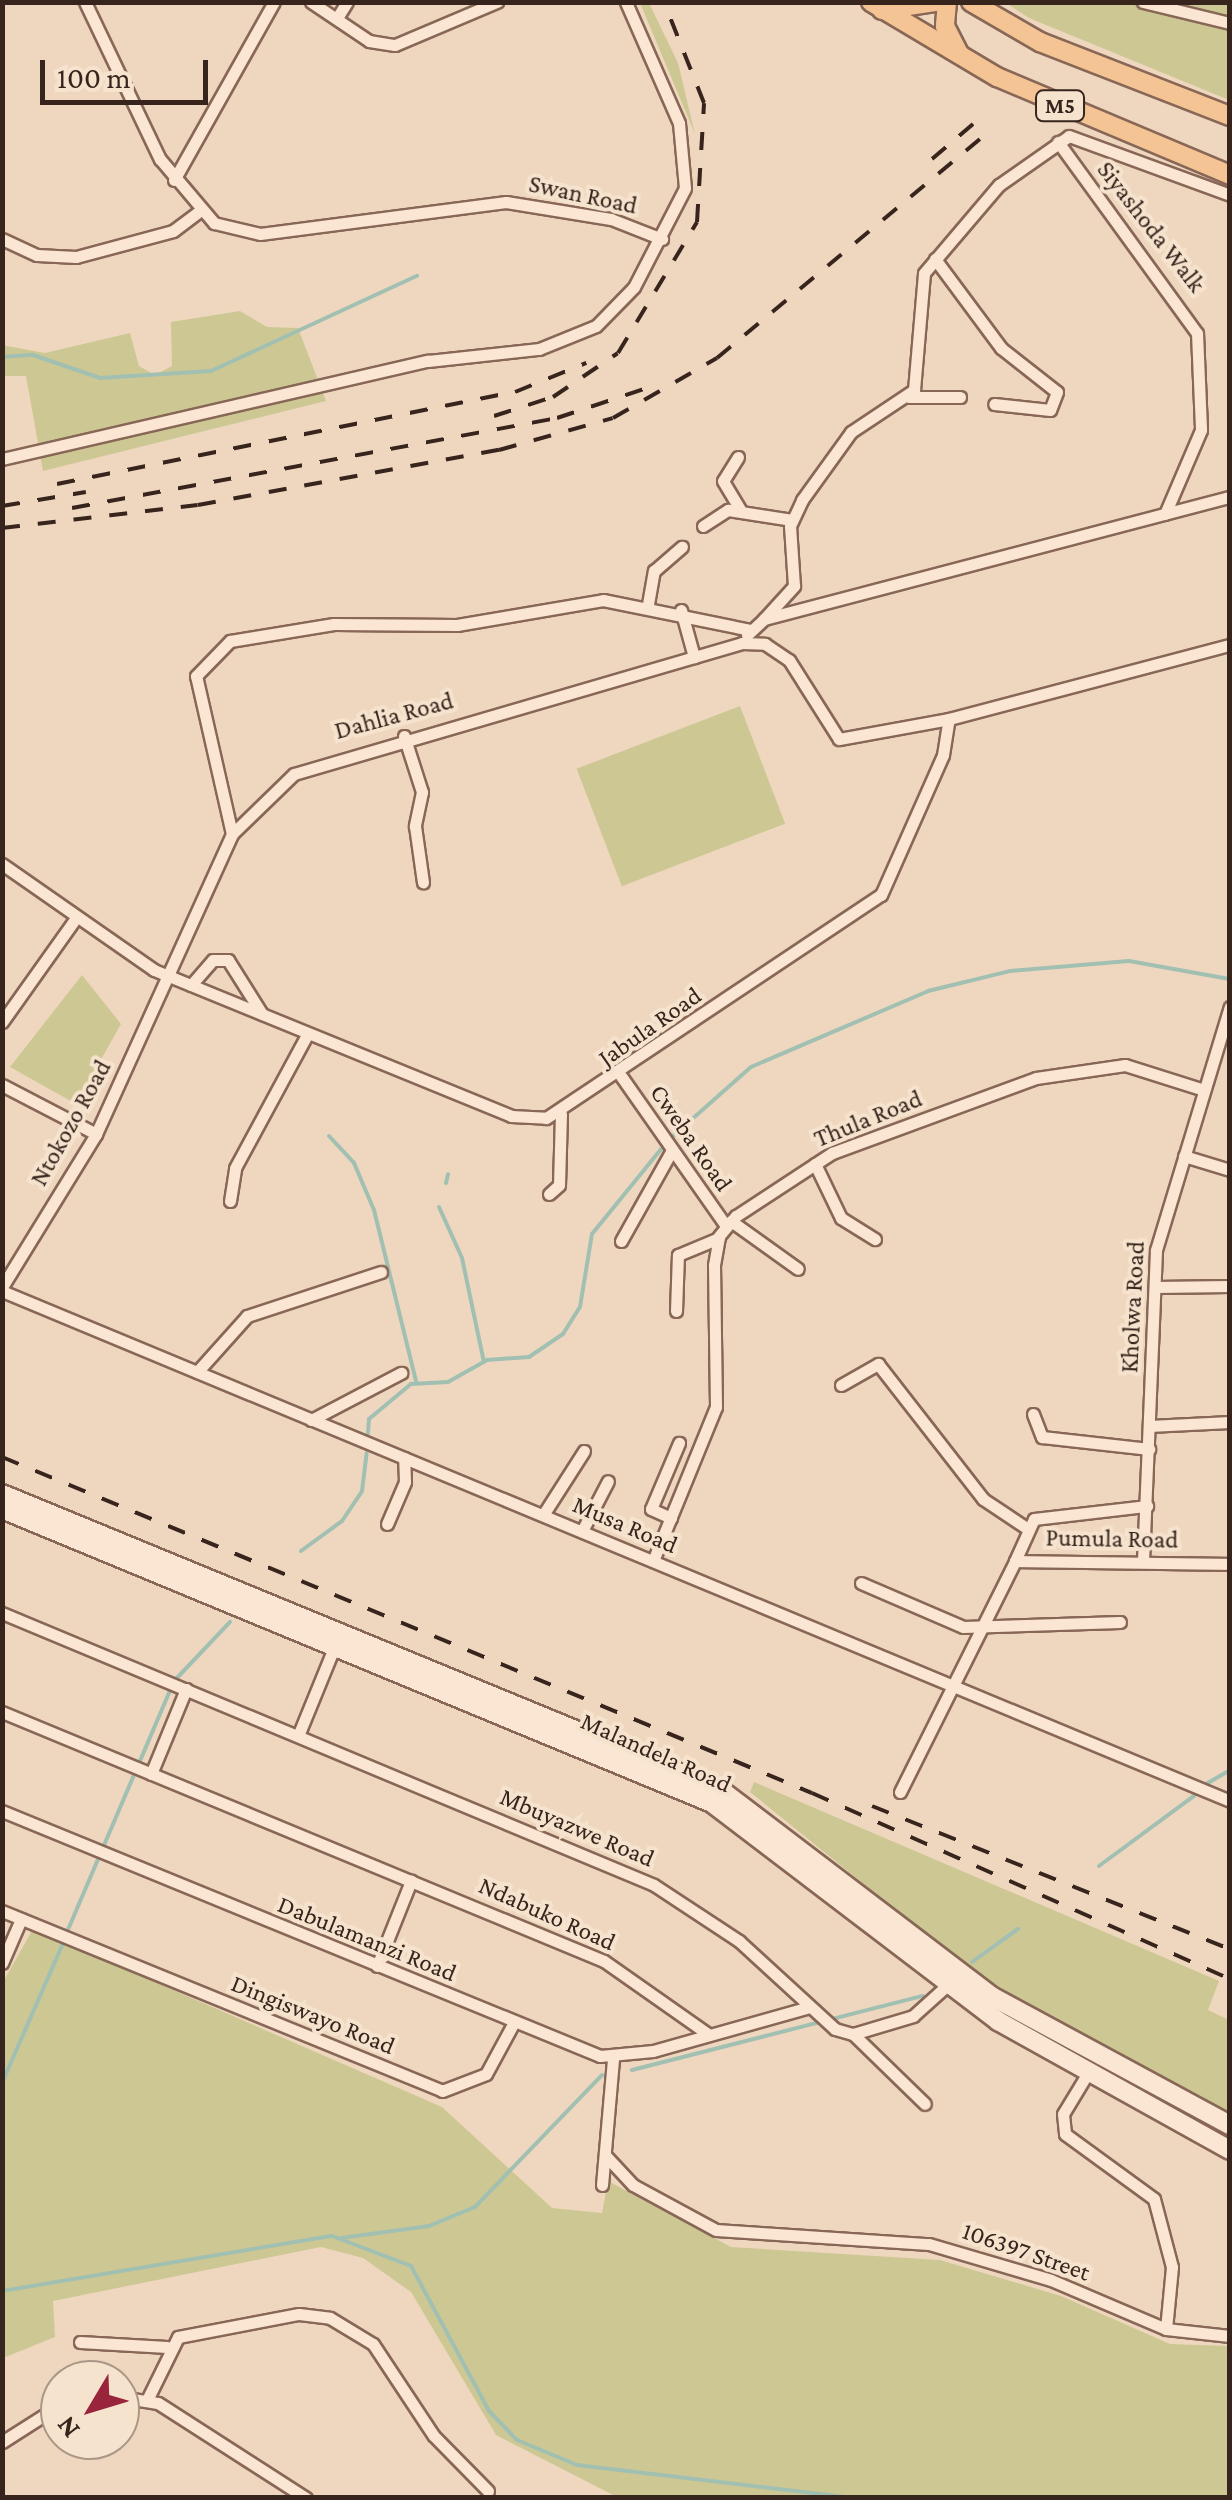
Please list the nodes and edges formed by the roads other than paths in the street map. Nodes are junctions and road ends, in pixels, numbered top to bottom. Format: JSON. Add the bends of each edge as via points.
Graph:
{"nodes":[{"id":1,"x":85,"y":2,"type":"edge"},
{"id":2,"x":274,"y":2,"type":"edge"},
{"id":3,"x":311,"y":2,"type":"edge"},
{"id":4,"x":347,"y":2,"type":"edge"},
{"id":5,"x":497,"y":2,"type":"edge"},
{"id":6,"x":626,"y":2,"type":"edge"},
{"id":7,"x":936,"y":2,"type":"edge"},
{"id":8,"x":947,"y":2,"type":"edge"},
{"id":9,"x":971,"y":2,"type":"edge"},
{"id":10,"x":1143,"y":2,"type":"edge"},
{"id":11,"x":876,"y":6,"type":"edge"},
{"id":12,"x":336,"y":18,"type":"junction"},
{"id":13,"x":1230,"y":23,"type":"edge"},
{"id":14,"x":963,"y":58,"type":"junction"},
{"id":15,"x":1230,"y":116,"type":"edge"},
{"id":16,"x":1064,"y":139,"type":"junction"},
{"id":17,"x":1230,"y":175,"type":"edge"},
{"id":18,"x":174,"y":180,"type":"junction"},
{"id":19,"x":1230,"y":194,"type":"edge"},
{"id":20,"x":198,"y":212,"type":"junction"},
{"id":21,"x":2,"y":239,"type":"edge"},
{"id":22,"x":662,"y":239,"type":"junction"},
{"id":23,"x":935,"y":258,"type":"junction"},
{"id":24,"x":909,"y":396,"type":"junction"},
{"id":25,"x":960,"y":396,"type":"dead end"},
{"id":26,"x":994,"y":404,"type":"dead end"},
{"id":27,"x":738,"y":457,"type":"dead end"},
{"id":28,"x":2,"y":459,"type":"edge"},
{"id":29,"x":1230,"y":497,"type":"edge"},
{"id":30,"x":740,"y":510,"type":"junction"},
{"id":31,"x":1164,"y":514,"type":"junction"},
{"id":32,"x":792,"y":520,"type":"junction"},
{"id":33,"x":704,"y":526,"type":"dead end"},
{"id":34,"x":682,"y":547,"type":"dead end"},
{"id":35,"x":648,"y":604,"type":"junction"},
{"id":36,"x":681,"y":610,"type":"junction"},
{"id":37,"x":764,"y":619,"type":"junction"},
{"id":38,"x":750,"y":630,"type":"junction"},
{"id":39,"x":742,"y":643,"type":"junction"},
{"id":40,"x":1230,"y":645,"type":"edge"},
{"id":41,"x":694,"y":657,"type":"junction"},
{"id":42,"x":949,"y":720,"type":"junction"},
{"id":43,"x":404,"y":736,"type":"junction"},
{"id":44,"x":232,"y":834,"type":"junction"},
{"id":45,"x":2,"y":864,"type":"edge"},
{"id":46,"x":423,"y":882,"type":"dead end"},
{"id":47,"x":76,"y":918,"type":"junction"},
{"id":48,"x":172,"y":977,"type":"junction"},
{"id":49,"x":191,"y":985,"type":"junction"},
{"id":50,"x":1230,"y":1007,"type":"edge"},
{"id":51,"x":262,"y":1014,"type":"junction"},
{"id":52,"x":2,"y":1022,"type":"edge"},
{"id":53,"x":308,"y":1032,"type":"junction"},
{"id":54,"x":621,"y":1076,"type":"junction"},
{"id":55,"x":2,"y":1085,"type":"edge"},
{"id":56,"x":1204,"y":1090,"type":"junction"},
{"id":57,"x":561,"y":1114,"type":"junction"},
{"id":58,"x":96,"y":1134,"type":"junction"},
{"id":59,"x":672,"y":1150,"type":"junction"},
{"id":60,"x":1184,"y":1156,"type":"junction"},
{"id":61,"x":816,"y":1164,"type":"junction"},
{"id":62,"x":1230,"y":1170,"type":"edge"},
{"id":63,"x":549,"y":1194,"type":"dead end"},
{"id":64,"x":230,"y":1200,"type":"dead end"},
{"id":65,"x":728,"y":1224,"type":"junction"},
{"id":66,"x":719,"y":1238,"type":"junction"},
{"id":67,"x":875,"y":1239,"type":"dead end"},
{"id":68,"x":621,"y":1242,"type":"dead end"},
{"id":69,"x":798,"y":1269,"type":"dead end"},
{"id":70,"x":381,"y":1272,"type":"dead end"},
{"id":71,"x":1230,"y":1286,"type":"edge"},
{"id":72,"x":1155,"y":1287,"type":"junction"},
{"id":73,"x":2,"y":1289,"type":"edge"},
{"id":74,"x":676,"y":1311,"type":"dead end"},
{"id":75,"x":196,"y":1372,"type":"junction"},
{"id":76,"x":402,"y":1373,"type":"dead end"},
{"id":77,"x":840,"y":1385,"type":"dead end"},
{"id":78,"x":1033,"y":1414,"type":"dead end"},
{"id":79,"x":312,"y":1420,"type":"junction"},
{"id":80,"x":1230,"y":1422,"type":"edge"},
{"id":81,"x":1150,"y":1426,"type":"junction"},
{"id":82,"x":678,"y":1443,"type":"dead end"},
{"id":83,"x":1148,"y":1449,"type":"junction"},
{"id":84,"x":584,"y":1451,"type":"dead end"},
{"id":85,"x":404,"y":1458,"type":"junction"},
{"id":86,"x":608,"y":1481,"type":"dead end"},
{"id":87,"x":2,"y":1494,"type":"edge"},
{"id":88,"x":1147,"y":1506,"type":"junction"},
{"id":89,"x":2,"y":1509,"type":"edge"},
{"id":90,"x":543,"y":1515,"type":"junction"},
{"id":91,"x":670,"y":1518,"type":"junction"},
{"id":92,"x":386,"y":1524,"type":"dead end"},
{"id":93,"x":1025,"y":1528,"type":"junction"},
{"id":94,"x":582,"y":1531,"type":"junction"},
{"id":95,"x":653,"y":1560,"type":"junction"},
{"id":96,"x":1014,"y":1561,"type":"junction"},
{"id":97,"x":1143,"y":1561,"type":"junction"},
{"id":98,"x":1230,"y":1564,"type":"edge"},
{"id":99,"x":861,"y":1582,"type":"dead end"},
{"id":100,"x":2,"y":1614,"type":"edge"},
{"id":101,"x":1120,"y":1622,"type":"dead end"},
{"id":102,"x":981,"y":1630,"type":"junction"},
{"id":103,"x":338,"y":1637,"type":"junction"},
{"id":104,"x":177,"y":1685,"type":"junction"},
{"id":105,"x":954,"y":1688,"type":"junction"},
{"id":106,"x":4,"y":1717,"type":"edge"},
{"id":107,"x":298,"y":1736,"type":"junction"},
{"id":108,"x":141,"y":1770,"type":"junction"},
{"id":109,"x":900,"y":1792,"type":"dead end"},
{"id":110,"x":1230,"y":1801,"type":"edge"},
{"id":111,"x":2,"y":1811,"type":"edge"},
{"id":112,"x":412,"y":1882,"type":"junction"},
{"id":113,"x":2,"y":1912,"type":"edge"},
{"id":114,"x":21,"y":1919,"type":"junction"},
{"id":115,"x":2,"y":1963,"type":"edge"},
{"id":116,"x":376,"y":1966,"type":"junction"},
{"id":117,"x":953,"y":1980,"type":"junction"},
{"id":118,"x":818,"y":2015,"type":"junction"},
{"id":119,"x":513,"y":2024,"type":"junction"},
{"id":120,"x":708,"y":2034,"type":"junction"},
{"id":121,"x":854,"y":2034,"type":"junction"},
{"id":122,"x":614,"y":2058,"type":"junction"},
{"id":123,"x":1086,"y":2076,"type":"junction"},
{"id":124,"x":925,"y":2104,"type":"dead end"},
{"id":125,"x":1230,"y":2126,"type":"edge"},
{"id":126,"x":1230,"y":2150,"type":"edge"},
{"id":127,"x":604,"y":2155,"type":"junction"},
{"id":128,"x":602,"y":2185,"type":"dead end"},
{"id":129,"x":1166,"y":2328,"type":"junction"},
{"id":130,"x":1230,"y":2336,"type":"edge"},
{"id":131,"x":80,"y":2342,"type":"dead end"},
{"id":132,"x":167,"y":2347,"type":"junction"},
{"id":133,"x":140,"y":2398,"type":"edge"},
{"id":134,"x":148,"y":2398,"type":"junction"},
{"id":135,"x":40,"y":2417,"type":"edge"},
{"id":136,"x":2,"y":2442,"type":"edge"},
{"id":137,"x":488,"y":2491,"type":"dead end"},
{"id":138,"x":288,"y":2493,"type":"edge"},
{"id":139,"x":306,"y":2498,"type":"edge"}],
"edges":[{"from":1,"to":18,"type":"street"},
{"from":2,"to":18,"type":"street"},
{"from":3,"to":12,"type":"street"},
{"from":4,"to":12,"type":"street"},
{"from":5,"to":12,"type":"street","via":[[395,45],[369,41]]},
{"from":6,"to":22,"type":"street","via":[[679,123],[685,188]]},
{"from":7,"to":11,"type":"main road"},
{"from":8,"to":14,"type":"main road","via":[[944,26]]},
{"from":9,"to":15,"type":"main road","number":"M5","via":[[1040,42]]},
{"from":10,"to":13,"type":"street"},
{"from":11,"to":14,"type":"main road","number":"M5"},
{"from":14,"to":17,"type":"main road","number":"M5"},
{"from":16,"to":19,"type":"street"},
{"from":16,"to":23,"type":"street","via":[[1000,185]]},
{"from":16,"to":31,"type":"street","name":"Siyashoda Walk","via":[[1197,332],[1204,416],[1196,458]]},
{"from":18,"to":20,"type":"street"},
{"from":20,"to":21,"type":"street","via":[[174,231],[76,258],[37,255]]},
{"from":20,"to":22,"type":"street","name":"Swan Road","via":[[260,234],[506,202],[611,218]]},
{"from":22,"to":28,"type":"street","name":"Swan Road","via":[[618,306],[569,341],[359,375]]},
{"from":23,"to":24,"type":"street","via":[[915,306],[918,381]]},
{"from":23,"to":26,"type":"street","via":[[1000,348],[1057,392],[1050,410]]},
{"from":24,"to":25,"type":"street"},
{"from":24,"to":32,"type":"street","via":[[851,432]]},
{"from":27,"to":30,"type":"street","via":[[723,474]]},
{"from":29,"to":31,"type":"street"},
{"from":30,"to":32,"type":"street"},
{"from":30,"to":33,"type":"street"},
{"from":31,"to":37,"type":"street","via":[[983,569]]},
{"from":32,"to":37,"type":"street","via":[[794,586]]},
{"from":34,"to":35,"type":"street","via":[[654,571]]},
{"from":35,"to":36,"type":"street"},
{"from":35,"to":44,"type":"street","via":[[603,600],[457,624],[334,624],[218,647],[196,676]]},
{"from":36,"to":38,"type":"street"},
{"from":36,"to":41,"type":"street"},
{"from":37,"to":38,"type":"street"},
{"from":38,"to":39,"type":"street"},
{"from":39,"to":41,"type":"street","name":"Dahlia Road"},
{"from":39,"to":42,"type":"street","via":[[765,644],[788,660],[839,739]]},
{"from":40,"to":42,"type":"street"},
{"from":41,"to":43,"type":"street","name":"Dahlia Road"},
{"from":42,"to":54,"type":"street","name":"Jabula Road","via":[[943,756],[880,895]]},
{"from":43,"to":44,"type":"street","name":"Dahlia Road","via":[[294,774]]},
{"from":43,"to":46,"type":"street","via":[[422,792],[415,826]]},
{"from":44,"to":48,"type":"street","name":"Dahlia Road"},
{"from":45,"to":47,"type":"street"},
{"from":47,"to":48,"type":"street"},
{"from":47,"to":52,"type":"street"},
{"from":48,"to":49,"type":"street"},
{"from":48,"to":58,"type":"street","name":"Ntokozo Road"},
{"from":49,"to":51,"type":"street"},
{"from":49,"to":51,"type":"street","via":[[213,960],[228,960]]},
{"from":50,"to":56,"type":"street","name":"Kholwa Road"},
{"from":51,"to":53,"type":"street"},
{"from":53,"to":57,"type":"street","via":[[511,1116]]},
{"from":53,"to":64,"type":"street","via":[[284,1093],[236,1168]]},
{"from":54,"to":57,"type":"street","name":"Jabula Road"},
{"from":54,"to":59,"type":"street","name":"Cweba Road"},
{"from":55,"to":58,"type":"street"},
{"from":56,"to":60,"type":"street","name":"Kholwa Road"},
{"from":56,"to":61,"type":"street","name":"Thula Road","via":[[1100,1064],[1036,1078]]},
{"from":57,"to":63,"type":"street","via":[[558,1185]]},
{"from":58,"to":73,"type":"street","name":"Ntokozo Road"},
{"from":59,"to":65,"type":"street","name":"Cweba Road"},
{"from":59,"to":68,"type":"street"},
{"from":60,"to":62,"type":"street"},
{"from":60,"to":72,"type":"street","name":"Kholwa Road","via":[[1160,1227]]},
{"from":61,"to":65,"type":"street","name":"Thula Road"},
{"from":61,"to":67,"type":"street","via":[[841,1218]]},
{"from":65,"to":66,"type":"street","name":"Thula Road"},
{"from":65,"to":69,"type":"street","name":"Cweba Road"},
{"from":66,"to":74,"type":"street","via":[[678,1254]]},
{"from":66,"to":91,"type":"street","name":"Thula Road","via":[[716,1408]]},
{"from":70,"to":75,"type":"street","via":[[247,1316]]},
{"from":71,"to":72,"type":"street"},
{"from":72,"to":81,"type":"street","name":"Kholwa Road"},
{"from":73,"to":75,"type":"street","name":"Musa Road"},
{"from":75,"to":79,"type":"street","name":"Musa Road"},
{"from":76,"to":79,"type":"street"},
{"from":77,"to":93,"type":"street","via":[[878,1364],[983,1499]]},
{"from":78,"to":83,"type":"street","via":[[1042,1436]]},
{"from":79,"to":85,"type":"street","name":"Musa Road"},
{"from":80,"to":81,"type":"street"},
{"from":81,"to":83,"type":"street","name":"Kholwa Road"},
{"from":82,"to":91,"type":"street","via":[[651,1509]]},
{"from":83,"to":88,"type":"street","name":"Kholwa Road"},
{"from":84,"to":90,"type":"street"},
{"from":85,"to":90,"type":"street","name":"Musa Road"},
{"from":85,"to":92,"type":"street","via":[[405,1482]]},
{"from":86,"to":94,"type":"street"},
{"from":87,"to":103,"type":"main road","name":"Malandela Road"},
{"from":88,"to":93,"type":"street","via":[[1044,1516]]},
{"from":88,"to":97,"type":"street","name":"Kholwa Road"},
{"from":89,"to":103,"type":"main road","name":"Malandela Road"},
{"from":90,"to":94,"type":"street","name":"Musa Road"},
{"from":91,"to":95,"type":"street","name":"Thula Road"},
{"from":93,"to":96,"type":"street"},
{"from":94,"to":95,"type":"street","name":"Musa Road"},
{"from":95,"to":105,"type":"street","name":"Musa Road"},
{"from":96,"to":97,"type":"street","name":"Pumula Road"},
{"from":96,"to":102,"type":"street","name":"Pumula Road"},
{"from":97,"to":98,"type":"street","name":"Pumula Road"},
{"from":99,"to":102,"type":"street"},
{"from":100,"to":104,"type":"street","name":"Mbuyazwe Road"},
{"from":101,"to":102,"type":"street"},
{"from":102,"to":105,"type":"street","name":"Pumula Road"},
{"from":103,"to":107,"type":"street"},
{"from":103,"to":117,"type":"main road","name":"Malandela Road","via":[[721,1790]]},
{"from":104,"to":107,"type":"street","name":"Mbuyazwe Road"},
{"from":104,"to":108,"type":"street"},
{"from":105,"to":109,"type":"street","name":"Pumula Road"},
{"from":105,"to":110,"type":"street","name":"Musa Road"},
{"from":106,"to":108,"type":"street","name":"Ndabuko Road"},
{"from":107,"to":118,"type":"street","name":"Mbuyazwe Road","via":[[654,1885],[739,1941]]},
{"from":108,"to":112,"type":"street","name":"Ndabuko Road"},
{"from":111,"to":116,"type":"street","name":"Dabulamanzi Road"},
{"from":112,"to":116,"type":"street"},
{"from":112,"to":120,"type":"street","name":"Ndabuko Road","via":[[604,1961]]},
{"from":113,"to":114,"type":"street","name":"Dingiswayo Road"},
{"from":114,"to":115,"type":"street"},
{"from":114,"to":119,"type":"street","name":"Dingiswayo Road","via":[[442,2091],[486,2074]]},
{"from":116,"to":119,"type":"street","name":"Dabulamanzi Road"},
{"from":117,"to":121,"type":"street","via":[[913,2016]]},
{"from":117,"to":123,"type":"main road","name":"Malandela Road"},
{"from":117,"to":125,"type":"main road","name":"Malandela Road"},
{"from":118,"to":120,"type":"street"},
{"from":118,"to":121,"type":"street"},
{"from":119,"to":122,"type":"street","name":"Dabulamanzi Road"},
{"from":120,"to":122,"type":"street"},
{"from":121,"to":124,"type":"street"},
{"from":122,"to":127,"type":"street"},
{"from":123,"to":126,"type":"main road","name":"Malandela Road"},
{"from":123,"to":129,"type":"street","via":[[1063,2114],[1070,2142],[1154,2199],[1172,2267]]},
{"from":127,"to":128,"type":"street"},
{"from":127,"to":129,"type":"street","name":"106397 Street","via":[[633,2185],[716,2230],[866,2237],[1000,2263]]},
{"from":129,"to":130,"type":"street","name":"106397 Street"},
{"from":131,"to":132,"type":"street"},
{"from":132,"to":134,"type":"street"},
{"from":132,"to":137,"type":"street","via":[[190,2333],[284,2316],[344,2322],[374,2344],[434,2436]]},
{"from":133,"to":134,"type":"street"},
{"from":134,"to":138,"type":"street"},
{"from":135,"to":136,"type":"street"},
{"from":138,"to":139,"type":"street"}]}
